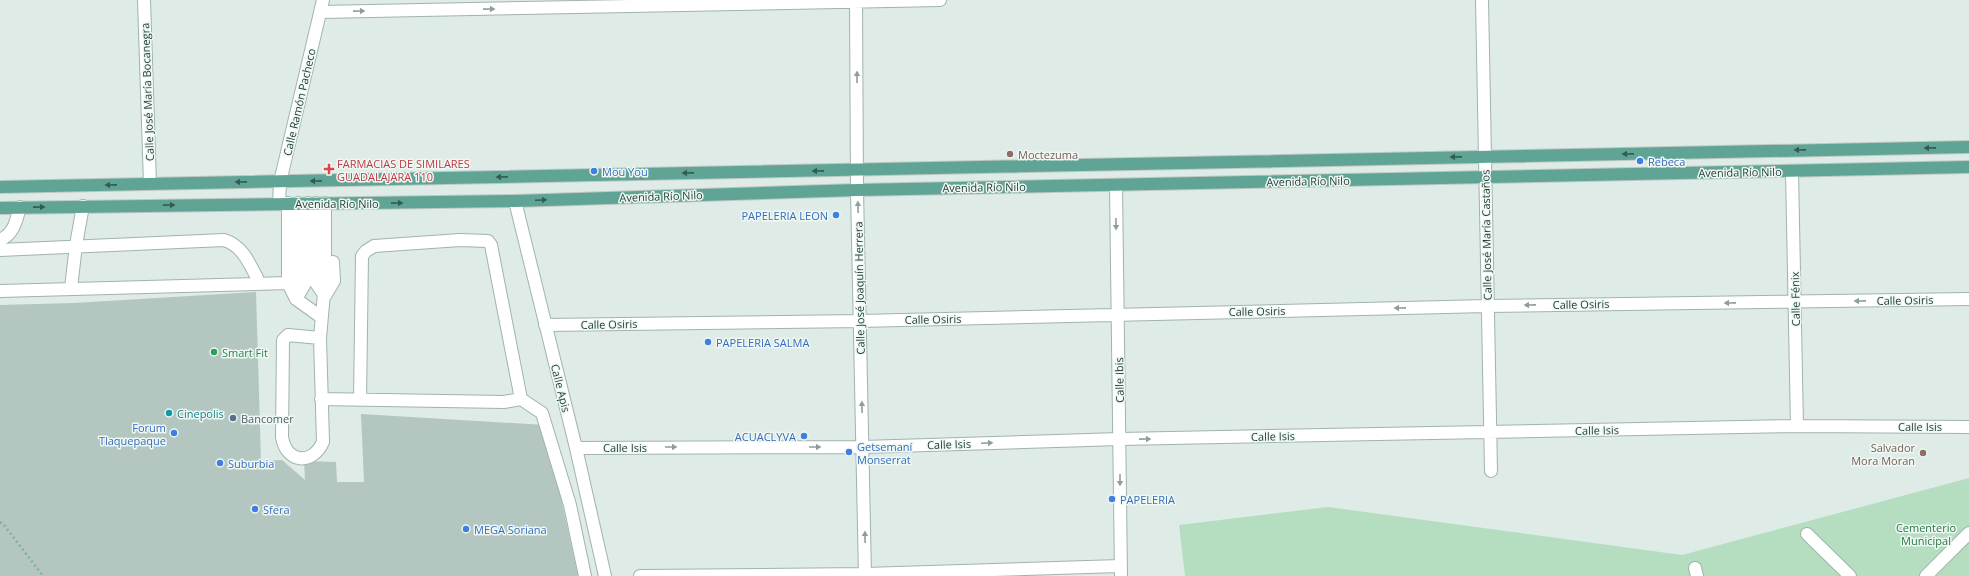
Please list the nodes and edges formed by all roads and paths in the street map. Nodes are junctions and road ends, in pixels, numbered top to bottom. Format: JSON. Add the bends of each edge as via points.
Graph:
{"nodes":[{"id":1,"x":144,"y":0,"type":"edge"},
{"id":2,"x":940,"y":0,"type":"edge"},
{"id":3,"x":1482,"y":0,"type":"edge"},
{"id":4,"x":856,"y":1,"type":"edge"},
{"id":5,"x":322,"y":6,"type":"edge"},
{"id":6,"x":1969,"y":147,"type":"edge"},
{"id":7,"x":1484,"y":157,"type":"junction"},
{"id":8,"x":1969,"y":167,"type":"edge"},
{"id":9,"x":857,"y":170,"type":"junction"},
{"id":10,"x":1792,"y":171,"type":"junction"},
{"id":11,"x":1484,"y":178,"type":"junction"},
{"id":12,"x":280,"y":182,"type":"junction"},
{"id":13,"x":150,"y":184,"type":"junction"},
{"id":14,"x":1116,"y":185,"type":"junction"},
{"id":15,"x":0,"y":187,"type":"edge"},
{"id":16,"x":857,"y":190,"type":"junction"},
{"id":17,"x":515,"y":201,"type":"junction"},
{"id":18,"x":307,"y":203,"type":"junction"},
{"id":19,"x":83,"y":206,"type":"junction"},
{"id":20,"x":20,"y":207,"type":"junction"},
{"id":21,"x":0,"y":208,"type":"edge"},
{"id":22,"x":0,"y":240,"type":"edge"},
{"id":23,"x":76,"y":245,"type":"junction"},
{"id":24,"x":0,"y":250,"type":"edge"},
{"id":25,"x":288,"y":282,"type":"junction"},
{"id":26,"x":260,"y":284,"type":"junction"},
{"id":27,"x":71,"y":288,"type":"junction"},
{"id":28,"x":0,"y":291,"type":"edge"},
{"id":29,"x":325,"y":296,"type":"junction"},
{"id":30,"x":296,"y":299,"type":"junction"},
{"id":31,"x":1969,"y":299,"type":"edge"},
{"id":32,"x":1795,"y":302,"type":"junction"},
{"id":33,"x":1487,"y":306,"type":"junction"},
{"id":34,"x":1118,"y":315,"type":"junction"},
{"id":35,"x":321,"y":317,"type":"junction"},
{"id":36,"x":860,"y":321,"type":"junction"},
{"id":37,"x":545,"y":325,"type":"junction"},
{"id":38,"x":320,"y":338,"type":"junction"},
{"id":39,"x":321,"y":399,"type":"junction"},
{"id":40,"x":521,"y":399,"type":"junction"},
{"id":41,"x":360,"y":400,"type":"junction"},
{"id":42,"x":1797,"y":426,"type":"junction"},
{"id":43,"x":1969,"y":427,"type":"edge"},
{"id":44,"x":1491,"y":432,"type":"junction"},
{"id":45,"x":1120,"y":439,"type":"junction"},
{"id":46,"x":863,"y":447,"type":"junction"},
{"id":47,"x":576,"y":448,"type":"junction"},
{"id":48,"x":1491,"y":471,"type":"dead end"},
{"id":49,"x":0,"y":522,"type":"edge"},
{"id":50,"x":1969,"y":533,"type":"edge"},
{"id":51,"x":1807,"y":534,"type":"dead end"},
{"id":52,"x":1121,"y":571,"type":"edge"},
{"id":53,"x":865,"y":575,"type":"edge"},
{"id":54,"x":43,"y":576,"type":"edge"},
{"id":55,"x":585,"y":576,"type":"edge"},
{"id":56,"x":605,"y":576,"type":"edge"},
{"id":57,"x":640,"y":576,"type":"edge"},
{"id":58,"x":1850,"y":576,"type":"edge"},
{"id":59,"x":1926,"y":576,"type":"edge"}],
"edges":[{"from":1,"to":13,"type":"street","name":"Calle José María Bocanegra"},
{"from":2,"to":4,"type":"street"},
{"from":3,"to":7,"type":"street","name":"Calle José María Castaños"},
{"from":5,"to":4,"type":"street","one_way":true},
{"from":9,"to":4,"type":"street","name":"Calle José Joaquín Herrera","one_way":true},
{"from":5,"to":12,"type":"street","name":"Calle Ramón Pacheco"},
{"from":6,"to":7,"type":"main road","name":"Avenida Río Nilo","one_way":true},
{"from":7,"to":9,"type":"main road","name":"Avenida Río Nilo","one_way":true},
{"from":7,"to":11,"type":"street","name":"Calle José María Castaños"},
{"from":8,"to":10,"type":"main road","name":"Avenida Río Nilo"},
{"from":9,"to":12,"type":"main road","name":"Avenida Río Nilo","one_way":true},
{"from":9,"to":16,"type":"street","name":"Calle José Joaquín Herrera"},
{"from":10,"to":11,"type":"main road","name":"Avenida Río Nilo"},
{"from":10,"to":32,"type":"street","name":"Calle Fénix"},
{"from":11,"to":14,"type":"main road","name":"Avenida Río Nilo"},
{"from":11,"to":33,"type":"street","name":"Calle José María Castaños"},
{"from":12,"to":13,"type":"main road","name":"Avenida Río Nilo","one_way":true},
{"from":12,"to":18,"type":"street","name":"Calle Ramón Pacheco"},
{"from":13,"to":15,"type":"main road","name":"Avenida Río Nilo","one_way":true},
{"from":14,"to":16,"type":"main road","name":"Avenida Río Nilo"},
{"from":14,"to":34,"type":"street","name":"Calle Ibis","one_way":true},
{"from":17,"to":16,"type":"main road","name":"Avenida Río Nilo","one_way":true},
{"from":36,"to":16,"type":"street","name":"Calle José Joaquín Herrera","one_way":true},
{"from":18,"to":17,"type":"main road","name":"Avenida Río Nilo","one_way":true},
{"from":17,"to":37,"type":"street","name":"Calle Apis"},
{"from":19,"to":18,"type":"main road","name":"Avenida Río Nilo","one_way":true},
{"from":18,"to":25,"type":"street"},
{"from":18,"to":29,"type":"street","via":[[315,253],[316,283]]},
{"from":18,"to":29,"type":"street","via":[[334,281]]},
{"from":18,"to":30,"type":"street"},
{"from":20,"to":19,"type":"main road","name":"Avenida Río Nilo","one_way":true},
{"from":19,"to":23,"type":"street"},
{"from":20,"to":21,"type":"main road","name":"Avenida Río Nilo"},
{"from":20,"to":22,"type":"street","via":[[10,234]]},
{"from":23,"to":24,"type":"street"},
{"from":23,"to":26,"type":"street","via":[[224,240],[241,250]]},
{"from":23,"to":27,"type":"street"},
{"from":25,"to":26,"type":"street"},
{"from":25,"to":30,"type":"street"},
{"from":26,"to":27,"type":"street"},
{"from":27,"to":28,"type":"street"},
{"from":29,"to":35,"type":"street"},
{"from":30,"to":35,"type":"street"},
{"from":31,"to":32,"type":"street","name":"Calle Osiris","one_way":true},
{"from":32,"to":33,"type":"street","name":"Calle Osiris","one_way":true},
{"from":32,"to":42,"type":"street","name":"Calle Fénix"},
{"from":33,"to":34,"type":"street","name":"Calle Osiris","one_way":true},
{"from":33,"to":44,"type":"street","name":"Calle José María Castaños"},
{"from":34,"to":36,"type":"street","name":"Calle Osiris"},
{"from":34,"to":45,"type":"street","name":"Calle Ibis"},
{"from":35,"to":38,"type":"street"},
{"from":36,"to":37,"type":"street","name":"Calle Osiris"},
{"from":46,"to":36,"type":"street","name":"Calle José Joaquín Herrera","one_way":true},
{"from":37,"to":47,"type":"street","name":"Calle Apis"},
{"from":38,"to":39,"type":"street"},
{"from":38,"to":39,"type":"street","via":[[288,335],[283,340],[282,437],[286,450],[295,458],[310,457],[318,451],[323,442]]},
{"from":39,"to":41,"type":"street"},
{"from":40,"to":41,"type":"street","via":[[504,402]]},
{"from":40,"to":41,"type":"street","via":[[491,245],[486,240],[374,246],[362,256]]},
{"from":40,"to":55,"type":"street","via":[[542,413],[570,505]]},
{"from":42,"to":43,"type":"street","name":"Calle Isis"},
{"from":42,"to":44,"type":"street","name":"Calle Isis"},
{"from":45,"to":44,"type":"street","name":"Calle Isis","one_way":true},
{"from":44,"to":48,"type":"street","name":"Calle José María Castaños"},
{"from":46,"to":45,"type":"street","name":"Calle Isis","one_way":true},
{"from":45,"to":52,"type":"street","name":"Calle Ibis","one_way":true},
{"from":47,"to":46,"type":"street","name":"Calle Isis","one_way":true},
{"from":53,"to":46,"type":"street","name":"Calle José Joaquín Herrera","one_way":true},
{"from":47,"to":56,"type":"street","name":"Calle Apis"},
{"from":49,"to":54,"type":"path"},
{"from":50,"to":59,"type":"street"},
{"from":51,"to":58,"type":"street"},
{"from":52,"to":53,"type":"street"},
{"from":53,"to":57,"type":"street"}]}
